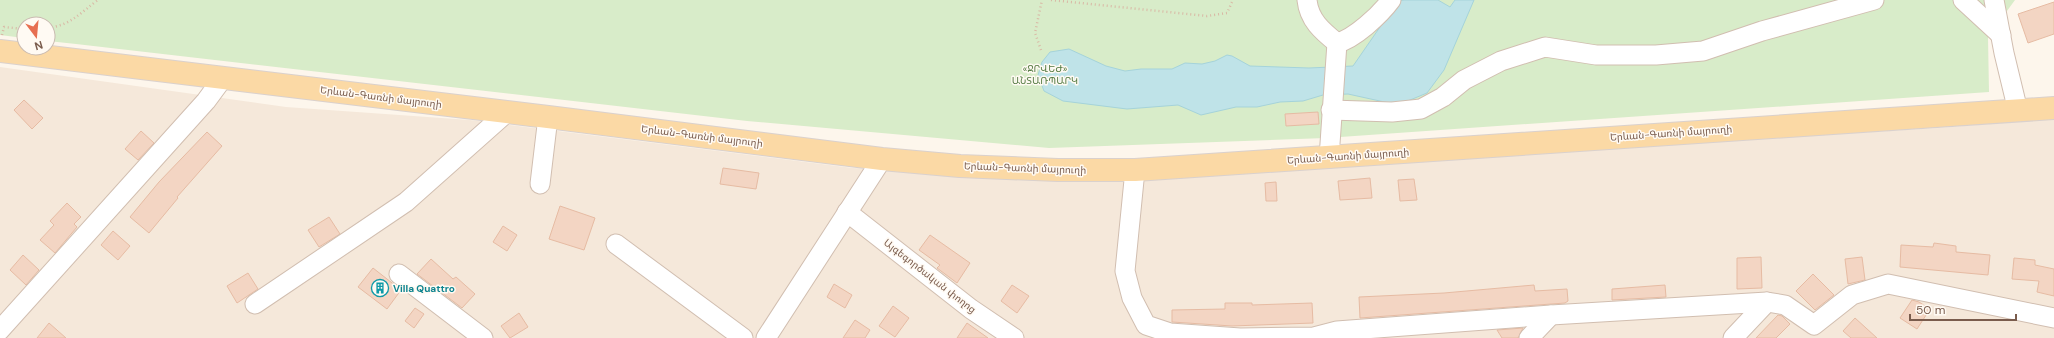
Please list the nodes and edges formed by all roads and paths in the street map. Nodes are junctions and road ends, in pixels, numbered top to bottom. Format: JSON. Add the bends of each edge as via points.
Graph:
{"nodes":[{"id":1,"x":98,"y":0,"type":"edge"},
{"id":2,"x":1042,"y":0,"type":"edge"},
{"id":3,"x":1051,"y":0,"type":"edge"},
{"id":4,"x":1233,"y":0,"type":"edge"},
{"id":5,"x":1307,"y":0,"type":"edge"},
{"id":6,"x":1391,"y":0,"type":"edge"},
{"id":7,"x":1874,"y":0,"type":"edge"},
{"id":8,"x":1963,"y":0,"type":"edge"},
{"id":9,"x":1994,"y":0,"type":"edge"},
{"id":10,"x":56,"y":27,"type":"edge"},
{"id":11,"x":16,"y":28,"type":"edge"},
{"id":12,"x":2001,"y":35,"type":"junction"},
{"id":13,"x":1336,"y":48,"type":"junction"},
{"id":14,"x":1,"y":50,"type":"edge"},
{"id":15,"x":1041,"y":50,"type":"dead end"},
{"id":16,"x":223,"y":78,"type":"junction"},
{"id":17,"x":1332,"y":105,"type":"junction"},
{"id":18,"x":2054,"y":108,"type":"edge"},
{"id":19,"x":2018,"y":111,"type":"junction"},
{"id":20,"x":506,"y":113,"type":"junction"},
{"id":21,"x":548,"y":117,"type":"junction"},
{"id":22,"x":1329,"y":158,"type":"junction"},
{"id":23,"x":882,"y":159,"type":"junction"},
{"id":24,"x":1135,"y":170,"type":"junction"},
{"id":25,"x":540,"y":184,"type":"dead end"},
{"id":26,"x":847,"y":212,"type":"junction"},
{"id":27,"x":616,"y":244,"type":"dead end"},
{"id":28,"x":399,"y":274,"type":"dead end"},
{"id":29,"x":1767,"y":302,"type":"junction"},
{"id":30,"x":255,"y":304,"type":"dead end"},
{"id":31,"x":1551,"y":315,"type":"junction"},
{"id":32,"x":2054,"y":318,"type":"edge"},
{"id":33,"x":0,"y":330,"type":"edge"},
{"id":34,"x":483,"y":338,"type":"edge"},
{"id":35,"x":743,"y":338,"type":"edge"},
{"id":36,"x":766,"y":338,"type":"edge"},
{"id":37,"x":1014,"y":338,"type":"edge"},
{"id":38,"x":1314,"y":338,"type":"edge"},
{"id":39,"x":1529,"y":338,"type":"edge"},
{"id":40,"x":1733,"y":338,"type":"edge"}],
"edges":[{"from":1,"to":10,"type":"path","via":[[78,16]]},
{"from":2,"to":15,"type":"path","via":[[1035,33]]},
{"from":3,"to":4,"type":"path","via":[[1207,16],[1227,13]]},
{"from":5,"to":13,"type":"street","via":[[1310,15]]},
{"from":6,"to":13,"type":"street","via":[[1385,8]]},
{"from":7,"to":17,"type":"street","via":[[1762,31],[1703,51],[1656,55],[1596,55],[1545,47],[1501,61],[1464,80],[1443,97],[1420,109],[1392,112]]},
{"from":8,"to":12,"type":"street"},
{"from":9,"to":12,"type":"street"},
{"from":11,"to":14,"type":"path","via":[[4,27]]},
{"from":12,"to":19,"type":"street"},
{"from":13,"to":17,"type":"street"},
{"from":14,"to":16,"type":"main road","name":"Երևան-Գառնի մայրուղի"},
{"from":16,"to":20,"type":"main road","name":"Երևան-Գառնի մայրուղի"},
{"from":16,"to":33,"type":"street"},
{"from":17,"to":22,"type":"street"},
{"from":18,"to":19,"type":"main road","name":"Երևան-Գառնի մայրուղի"},
{"from":19,"to":22,"type":"main road","name":"Երևան-Գառնի մայրուղի"},
{"from":20,"to":21,"type":"main road","name":"Երևան-Գառնի մայրուղի"},
{"from":20,"to":30,"type":"street","via":[[406,202]]},
{"from":21,"to":23,"type":"main road","name":"Երևան-Գառնի մայրուղի"},
{"from":21,"to":25,"type":"street"},
{"from":22,"to":24,"type":"main road","name":"Երևան-Գառնի մայրուղի"},
{"from":23,"to":24,"type":"main road","name":"Երևան-Գառնի մայրուղի","via":[[960,166]]},
{"from":23,"to":26,"type":"street"},
{"from":24,"to":38,"type":"street","via":[[1125,271],[1132,298],[1146,325],[1170,333],[1240,338]]},
{"from":26,"to":36,"type":"street"},
{"from":26,"to":37,"type":"street","name":"Այգեգործական փողոց","via":[[971,309]]},
{"from":27,"to":35,"type":"street"},
{"from":28,"to":34,"type":"street"},
{"from":29,"to":31,"type":"street"},
{"from":29,"to":32,"type":"street","via":[[1785,305],[1814,325],[1852,296],[1888,284]]},
{"from":29,"to":40,"type":"street"},
{"from":31,"to":38,"type":"street","via":[[1337,331]]},
{"from":31,"to":39,"type":"street"}]}
